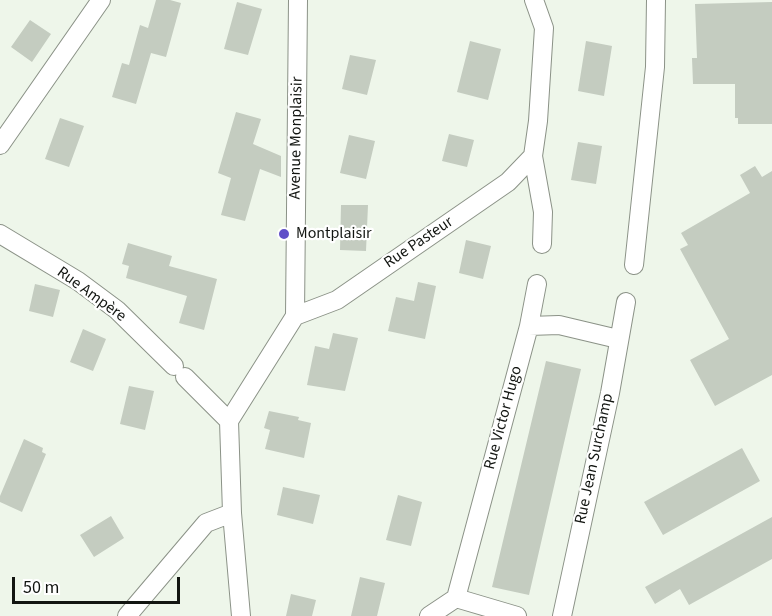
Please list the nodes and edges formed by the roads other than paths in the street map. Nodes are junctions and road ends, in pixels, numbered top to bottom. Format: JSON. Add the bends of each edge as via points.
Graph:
{"nodes":[{"id":1,"x":101,"y":0,"type":"edge"},
{"id":2,"x":298,"y":0,"type":"edge"},
{"id":3,"x":534,"y":0,"type":"edge"},
{"id":4,"x":656,"y":0,"type":"edge"},
{"id":5,"x":0,"y":145,"type":"edge"},
{"id":6,"x":533,"y":156,"type":"junction"},
{"id":7,"x":0,"y":234,"type":"edge"},
{"id":8,"x":542,"y":244,"type":"dead end"},
{"id":9,"x":634,"y":265,"type":"dead end"},
{"id":10,"x":537,"y":284,"type":"dead end"},
{"id":11,"x":626,"y":302,"type":"dead end"},
{"id":12,"x":295,"y":316,"type":"junction"},
{"id":13,"x":529,"y":326,"type":"junction"},
{"id":14,"x":618,"y":339,"type":"junction"},
{"id":15,"x":228,"y":421,"type":"junction"},
{"id":16,"x":232,"y":513,"type":"junction"},
{"id":17,"x":456,"y":598,"type":"junction"},
{"id":18,"x":127,"y":616,"type":"edge"},
{"id":19,"x":241,"y":616,"type":"edge"},
{"id":20,"x":429,"y":616,"type":"edge"},
{"id":21,"x":517,"y":616,"type":"edge"},
{"id":22,"x":562,"y":616,"type":"edge"}],
"edges":[{"from":1,"to":5,"type":"street"},
{"from":2,"to":12,"type":"street","name":"Avenue Monplaisir"},
{"from":3,"to":6,"type":"street","via":[[544,28]]},
{"from":4,"to":9,"type":"street","via":[[654,67]]},
{"from":6,"to":8,"type":"street","via":[[543,212]]},
{"from":6,"to":12,"type":"street","name":"Rue Pasteur","via":[[508,182],[346,294]]},
{"from":7,"to":15,"type":"street","name":"Rue Ampère","via":[[78,281],[117,310]]},
{"from":10,"to":13,"type":"street"},
{"from":11,"to":14,"type":"street","name":"Rue Jean Surchamp"},
{"from":12,"to":15,"type":"street"},
{"from":13,"to":14,"type":"street","via":[[559,325]]},
{"from":13,"to":17,"type":"street","name":"Rue Victor Hugo"},
{"from":14,"to":22,"type":"street","name":"Rue Jean Surchamp"},
{"from":15,"to":16,"type":"street"},
{"from":16,"to":18,"type":"street","via":[[206,523]]},
{"from":16,"to":19,"type":"street"},
{"from":17,"to":20,"type":"street"},
{"from":17,"to":21,"type":"street"}]}
